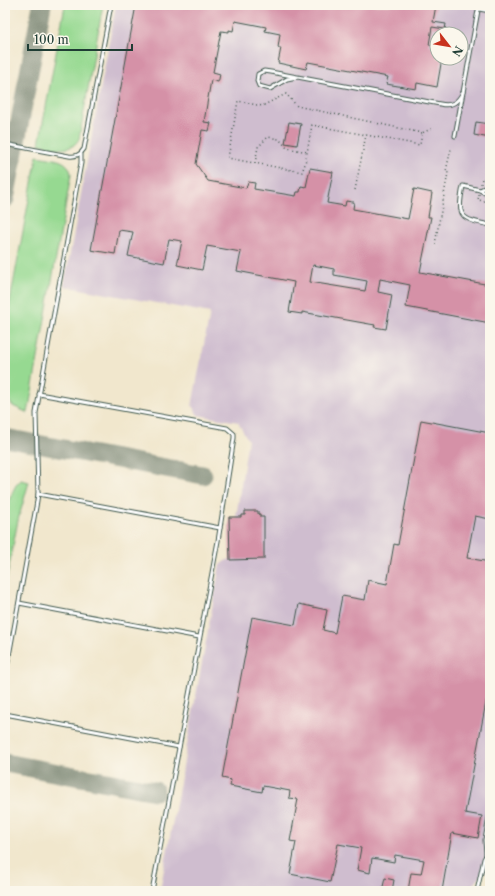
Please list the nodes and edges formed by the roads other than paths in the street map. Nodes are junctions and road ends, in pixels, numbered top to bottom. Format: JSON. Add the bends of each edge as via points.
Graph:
{"nodes":[{"id":1,"x":111,"y":5,"type":"edge"},
{"id":2,"x":479,"y":7,"type":"edge"},
{"id":3,"x":490,"y":11,"type":"edge"},
{"id":4,"x":297,"y":77,"type":"junction"},
{"id":5,"x":463,"y":92,"type":"junction"},
{"id":6,"x":455,"y":136,"type":"dead end"},
{"id":7,"x":5,"y":144,"type":"edge"},
{"id":8,"x":81,"y":154,"type":"junction"},
{"id":9,"x":490,"y":185,"type":"edge"},
{"id":10,"x":480,"y":190,"type":"junction"},
{"id":11,"x":490,"y":196,"type":"edge"},
{"id":12,"x":490,"y":225,"type":"edge"},
{"id":13,"x":39,"y":394,"type":"junction"},
{"id":14,"x":38,"y":494,"type":"junction"},
{"id":15,"x":220,"y":528,"type":"junction"},
{"id":16,"x":18,"y":604,"type":"junction"},
{"id":17,"x":199,"y":637,"type":"junction"},
{"id":18,"x":5,"y":678,"type":"edge"},
{"id":19,"x":5,"y":714,"type":"edge"},
{"id":20,"x":179,"y":747,"type":"junction"},
{"id":21,"x":490,"y":812,"type":"edge"},
{"id":22,"x":490,"y":847,"type":"edge"},
{"id":23,"x":486,"y":855,"type":"junction"},
{"id":24,"x":152,"y":891,"type":"edge"},
{"id":25,"x":477,"y":891,"type":"edge"}],
"edges":[{"from":1,"to":8,"type":"lane"},
{"from":2,"to":3,"type":"lane"},
{"from":2,"to":5,"type":"lane"},
{"from":4,"to":4,"type":"lane","via":[[264,71],[258,74],[257,80],[259,86],[270,89],[287,79]]},
{"from":4,"to":5,"type":"lane","via":[[445,105],[457,102]]},
{"from":5,"to":6,"type":"lane"},
{"from":7,"to":8,"type":"lane","via":[[69,156]]},
{"from":8,"to":13,"type":"lane"},
{"from":9,"to":10,"type":"lane"},
{"from":10,"to":11,"type":"lane"},
{"from":10,"to":12,"type":"lane","via":[[462,186],[460,209],[471,221]]},
{"from":13,"to":14,"type":"lane","via":[[36,413]]},
{"from":13,"to":15,"type":"lane","via":[[231,430],[234,438]]},
{"from":14,"to":15,"type":"lane"},
{"from":14,"to":16,"type":"lane"},
{"from":15,"to":17,"type":"lane"},
{"from":16,"to":17,"type":"lane"},
{"from":16,"to":18,"type":"lane"},
{"from":17,"to":20,"type":"lane"},
{"from":19,"to":20,"type":"lane"},
{"from":20,"to":24,"type":"lane"},
{"from":21,"to":23,"type":"lane","via":[[485,840]]},
{"from":22,"to":23,"type":"lane"},
{"from":23,"to":25,"type":"lane"}]}
